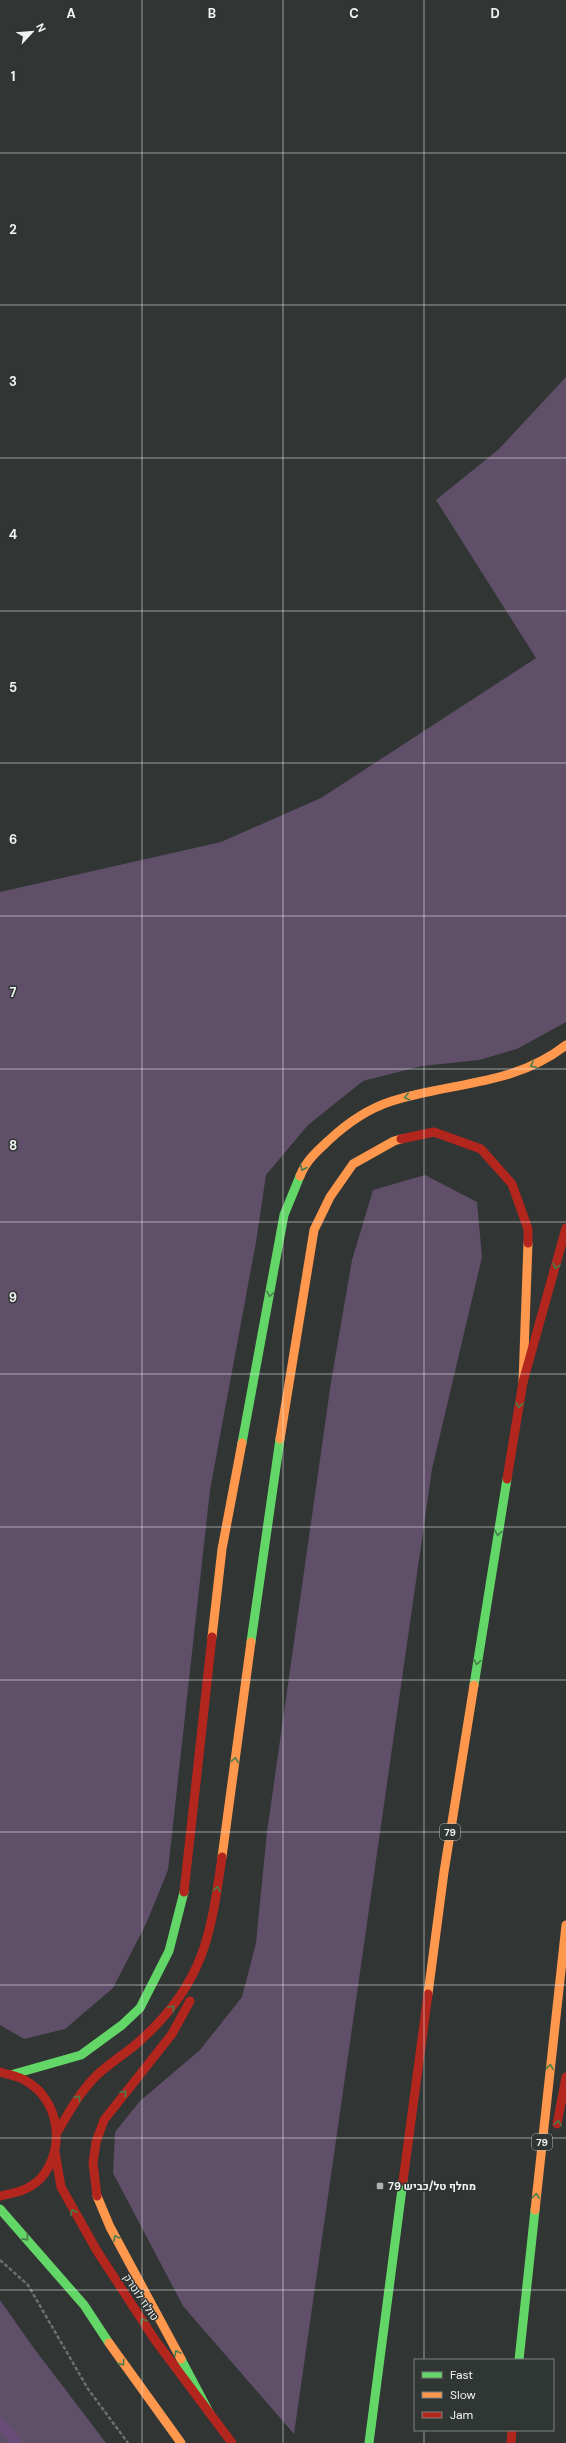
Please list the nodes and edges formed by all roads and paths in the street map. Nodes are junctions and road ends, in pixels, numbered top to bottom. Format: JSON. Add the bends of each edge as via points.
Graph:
{"nodes":[{"id":1,"x":566,"y":1045,"type":"edge"},
{"id":2,"x":566,"y":1228,"type":"edge"},
{"id":3,"x":523,"y":1382,"type":"junction"},
{"id":4,"x":566,"y":1925,"type":"edge"},
{"id":5,"x":209,"y":1937,"type":"junction"},
{"id":6,"x":0,"y":2072,"type":"edge"},
{"id":7,"x":14,"y":2074,"type":"junction"},
{"id":8,"x":566,"y":2077,"type":"edge"},
{"id":9,"x":58,"y":2131,"type":"junction"},
{"id":10,"x":556,"y":2132,"type":"dead end"},
{"id":11,"x":55,"y":2152,"type":"junction"},
{"id":12,"x":550,"y":2163,"type":"dead end"},
{"id":13,"x":0,"y":2196,"type":"edge"},
{"id":14,"x":0,"y":2209,"type":"edge"},
{"id":15,"x":0,"y":2260,"type":"edge"},
{"id":16,"x":523,"y":2313,"type":"junction"},
{"id":17,"x":519,"y":2359,"type":"edge"},
{"id":18,"x":209,"y":2412,"type":"junction"},
{"id":19,"x":512,"y":2431,"type":"edge"},
{"id":20,"x":128,"y":2443,"type":"edge"},
{"id":21,"x":181,"y":2443,"type":"edge"},
{"id":22,"x":232,"y":2443,"type":"edge"},
{"id":23,"x":369,"y":2443,"type":"edge"},
{"id":24,"x":511,"y":2443,"type":"edge"}],
"edges":[{"from":1,"to":7,"type":"main road","one_way":true,"via":[[556,1053],[509,1076],[392,1101],[349,1122],[305,1163],[284,1216],[222,1549],[184,1894],[169,1951],[140,2008],[122,2025],[81,2055]]},
{"from":2,"to":3,"type":"main road","number":"79","one_way":true},
{"from":5,"to":3,"type":"main road","one_way":true,"via":[[274,1475],[314,1230],[330,1197],[353,1164],[394,1141],[434,1132],[481,1149],[512,1184],[528,1229]]},
{"from":3,"to":23,"type":"main road","number":"79","one_way":true,"via":[[444,1872]]},
{"from":16,"to":4,"type":"main road","number":"79","one_way":true},
{"from":9,"to":5,"type":"main road","one_way":true,"via":[[78,2096],[96,2076],[138,2044],[182,1996],[198,1966]]},
{"from":18,"to":5,"type":"main road","one_way":true,"via":[[110,2227],[96,2190],[93,2163],[96,2142],[104,2120],[172,2034],[192,1996],[201,1977]]},
{"from":6,"to":7,"type":"main road"},
{"from":7,"to":9,"type":"main road","via":[[31,2082],[45,2095],[54,2112]]},
{"from":10,"to":8,"type":"main road","one_way":true},
{"from":9,"to":11,"type":"main road"},
{"from":11,"to":13,"type":"main road","via":[[48,2168],[36,2181],[22,2191]]},
{"from":18,"to":11,"type":"main road","name":"טולוז לוטרק","one_way":true,"via":[[155,2340],[74,2214],[61,2187]]},
{"from":12,"to":16,"type":"main road"},
{"from":14,"to":21,"type":"main road","one_way":true,"via":[[84,2305],[122,2363]]},
{"from":15,"to":20,"type":"path","via":[[28,2286],[88,2389]]},
{"from":16,"to":17,"type":"main road","number":"79"},
{"from":18,"to":22,"type":"main road","name":"טולוז לוטרק"},
{"from":19,"to":24,"type":"main road"}]}
